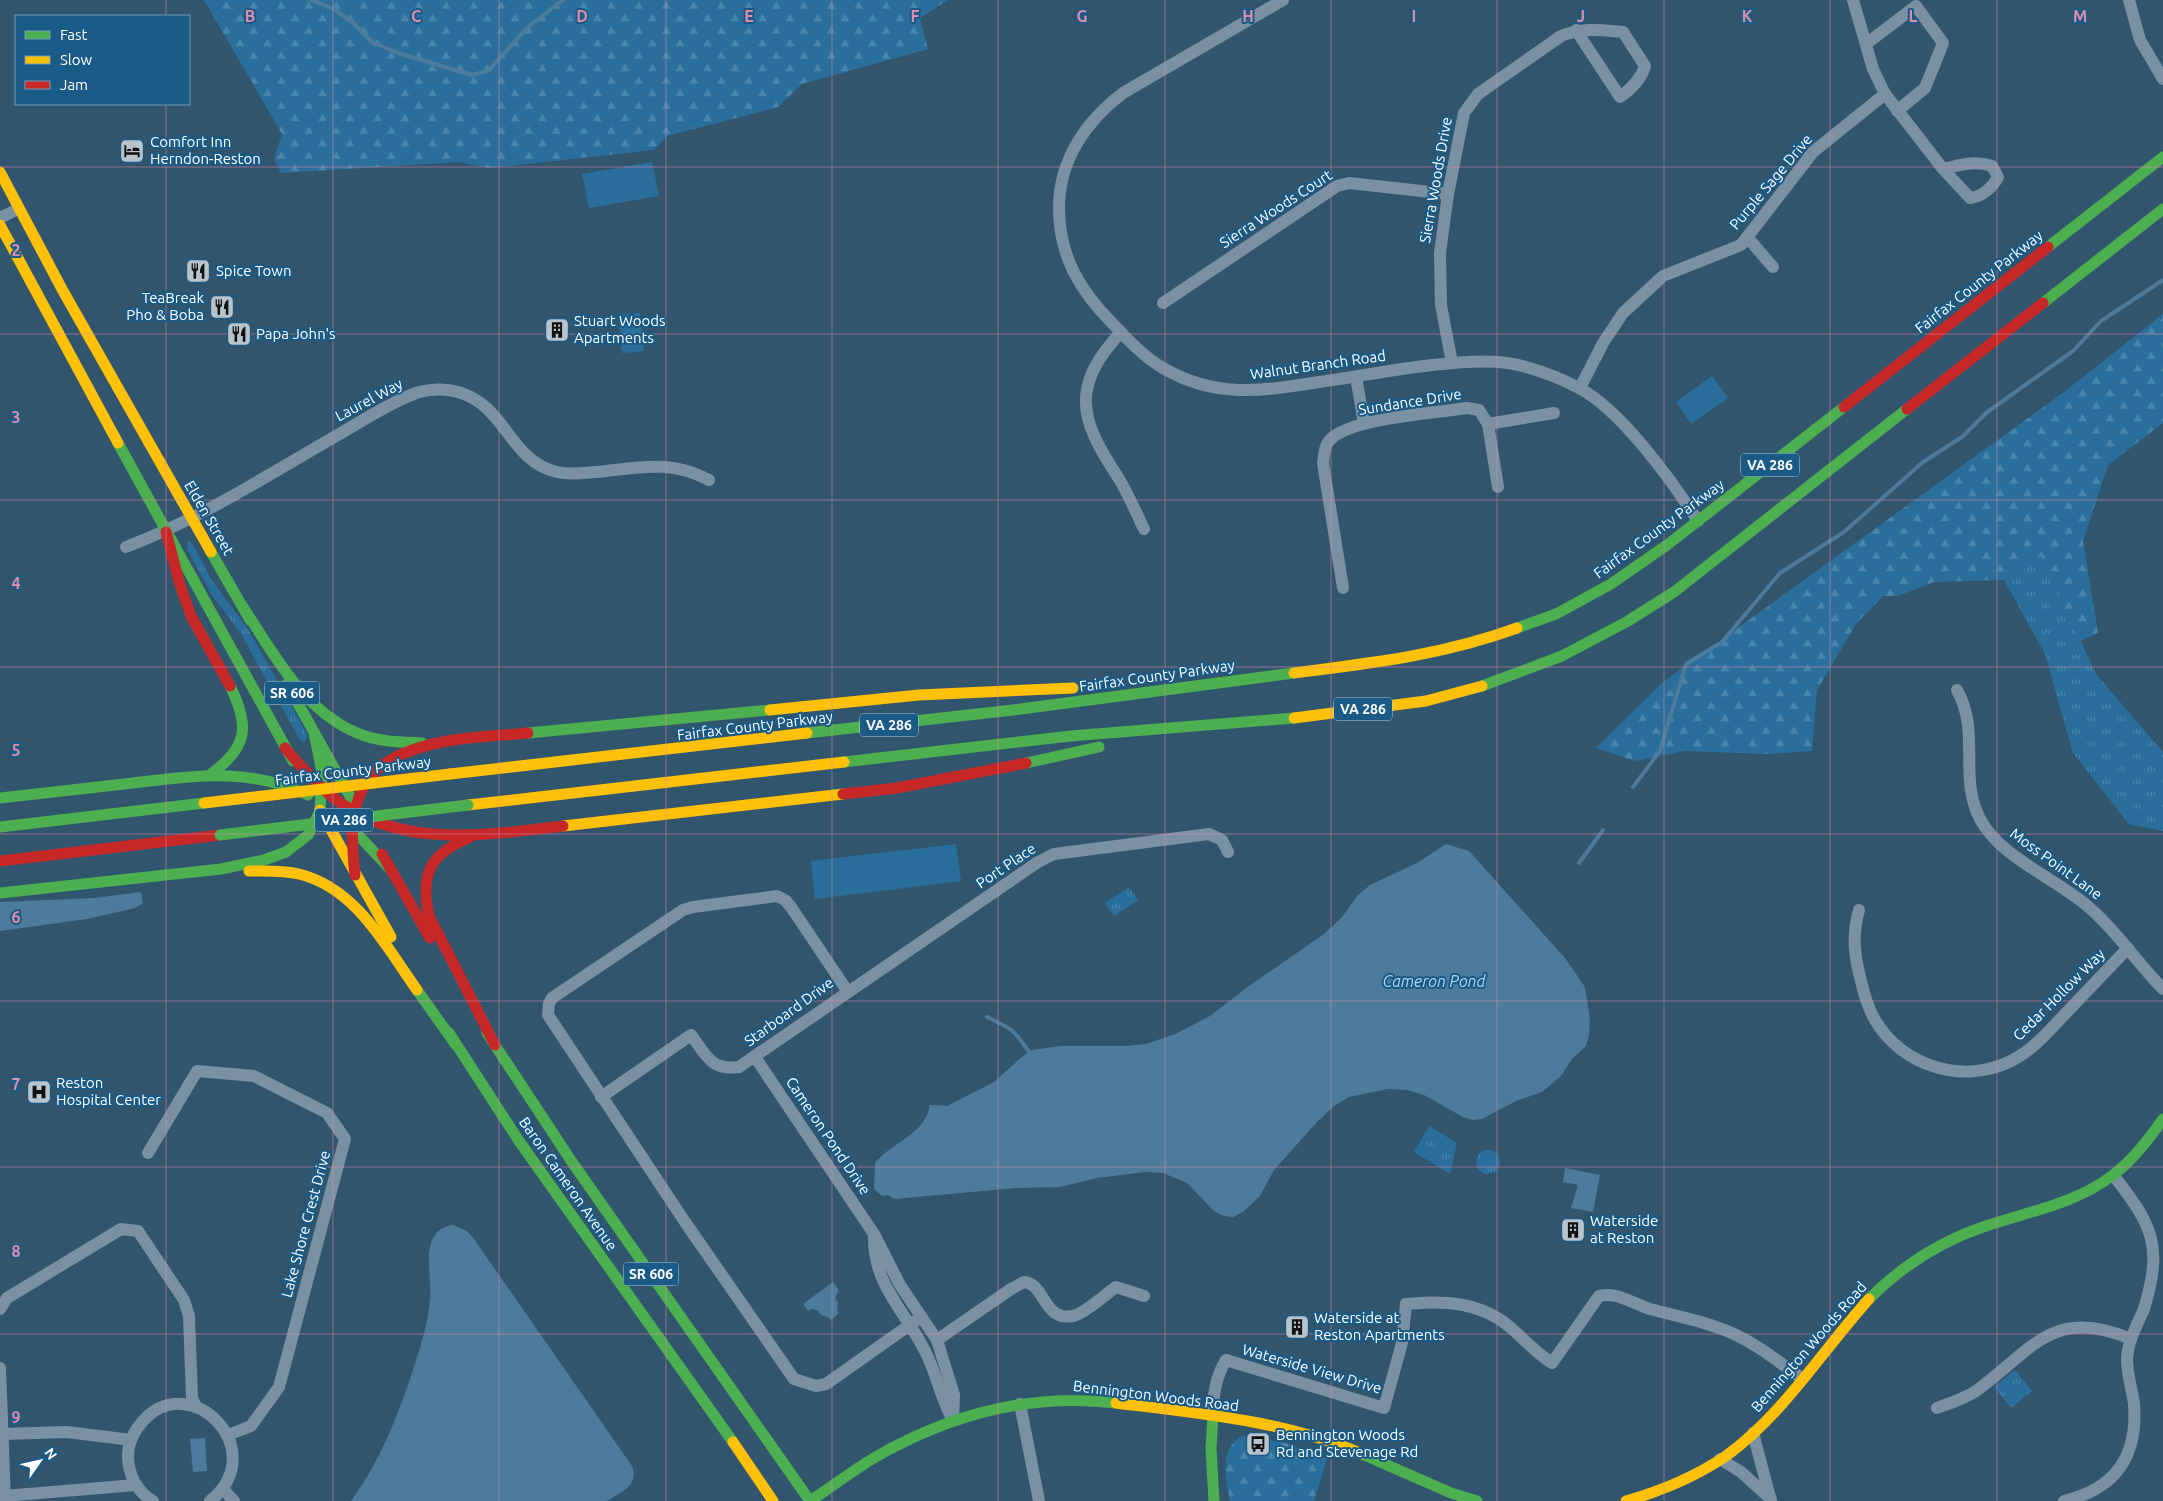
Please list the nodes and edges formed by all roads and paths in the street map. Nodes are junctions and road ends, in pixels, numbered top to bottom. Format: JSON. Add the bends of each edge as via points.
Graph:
{"nodes":[{"id":1,"x":1283,"y":0,"type":"edge"},
{"id":2,"x":1853,"y":0,"type":"edge"},
{"id":3,"x":2129,"y":0,"type":"edge"},
{"id":4,"x":1576,"y":30,"type":"junction"},
{"id":5,"x":1866,"y":44,"type":"junction"},
{"id":6,"x":2163,"y":79,"type":"edge"},
{"id":7,"x":1885,"y":94,"type":"junction"},
{"id":8,"x":1897,"y":111,"type":"junction"},
{"id":9,"x":2163,"y":157,"type":"edge"},
{"id":10,"x":1943,"y":168,"type":"dead end"},
{"id":11,"x":0,"y":172,"type":"edge"},
{"id":12,"x":1448,"y":194,"type":"junction"},
{"id":13,"x":18,"y":209,"type":"junction"},
{"id":14,"x":2163,"y":209,"type":"edge"},
{"id":15,"x":0,"y":218,"type":"edge"},
{"id":16,"x":0,"y":225,"type":"edge"},
{"id":17,"x":1747,"y":237,"type":"junction"},
{"id":18,"x":1773,"y":267,"type":"dead end"},
{"id":19,"x":1163,"y":303,"type":"dead end"},
{"id":20,"x":1121,"y":332,"type":"junction"},
{"id":21,"x":1452,"y":363,"type":"junction"},
{"id":22,"x":1356,"y":377,"type":"junction"},
{"id":23,"x":1580,"y":388,"type":"junction"},
{"id":24,"x":1554,"y":413,"type":"dead end"},
{"id":25,"x":1364,"y":423,"type":"junction"},
{"id":26,"x":1488,"y":424,"type":"junction"},
{"id":27,"x":709,"y":480,"type":"dead end"},
{"id":28,"x":1498,"y":487,"type":"dead end"},
{"id":29,"x":192,"y":518,"type":"junction"},
{"id":30,"x":1698,"y":521,"type":"junction"},
{"id":31,"x":1144,"y":529,"type":"dead end"},
{"id":32,"x":166,"y":532,"type":"junction"},
{"id":33,"x":126,"y":547,"type":"dead end"},
{"id":34,"x":1343,"y":588,"type":"dead end"},
{"id":35,"x":243,"y":607,"type":"junction"},
{"id":36,"x":1326,"y":668,"type":"junction"},
{"id":37,"x":1115,"y":685,"type":"dead end"},
{"id":38,"x":1087,"y":687,"type":"dead end"},
{"id":39,"x":1957,"y":690,"type":"dead end"},
{"id":40,"x":1259,"y":721,"type":"junction"},
{"id":41,"x":314,"y":733,"type":"junction"},
{"id":42,"x":436,"y":744,"type":"junction"},
{"id":43,"x":286,"y":748,"type":"junction"},
{"id":44,"x":211,"y":774,"type":"junction"},
{"id":45,"x":324,"y":789,"type":"junction"},
{"id":46,"x":0,"y":798,"type":"edge"},
{"id":47,"x":318,"y":803,"type":"junction"},
{"id":48,"x":358,"y":813,"type":"junction"},
{"id":49,"x":0,"y":827,"type":"edge"},
{"id":50,"x":353,"y":829,"type":"junction"},
{"id":51,"x":480,"y":835,"type":"junction"},
{"id":52,"x":1228,"y":852,"type":"dead end"},
{"id":53,"x":0,"y":861,"type":"edge"},
{"id":54,"x":210,"y":870,"type":"junction"},
{"id":55,"x":393,"y":873,"type":"junction"},
{"id":56,"x":355,"y":875,"type":"junction"},
{"id":57,"x":0,"y":893,"type":"edge"},
{"id":58,"x":1859,"y":910,"type":"dead end"},
{"id":59,"x":2128,"y":948,"type":"junction"},
{"id":60,"x":2163,"y":990,"type":"edge"},
{"id":61,"x":848,"y":992,"type":"junction"},
{"id":62,"x":456,"y":1045,"type":"junction"},
{"id":63,"x":494,"y":1045,"type":"junction"},
{"id":64,"x":755,"y":1057,"type":"junction"},
{"id":65,"x":601,"y":1097,"type":"junction"},
{"id":66,"x":2163,"y":1120,"type":"edge"},
{"id":67,"x":148,"y":1153,"type":"dead end"},
{"id":68,"x":2114,"y":1176,"type":"junction"},
{"id":69,"x":874,"y":1234,"type":"junction"},
{"id":70,"x":1144,"y":1296,"type":"dead end"},
{"id":71,"x":0,"y":1309,"type":"edge"},
{"id":72,"x":921,"y":1317,"type":"junction"},
{"id":73,"x":909,"y":1325,"type":"junction"},
{"id":74,"x":2131,"y":1339,"type":"junction"},
{"id":75,"x":937,"y":1340,"type":"junction"},
{"id":76,"x":0,"y":1368,"type":"edge"},
{"id":77,"x":1801,"y":1378,"type":"junction"},
{"id":78,"x":1020,"y":1404,"type":"junction"},
{"id":79,"x":196,"y":1407,"type":"junction"},
{"id":80,"x":1937,"y":1408,"type":"dead end"},
{"id":81,"x":1213,"y":1416,"type":"junction"},
{"id":82,"x":953,"y":1420,"type":"junction"},
{"id":83,"x":1753,"y":1433,"type":"junction"},
{"id":84,"x":2,"y":1434,"type":"junction"},
{"id":85,"x":228,"y":1435,"type":"junction"},
{"id":86,"x":131,"y":1440,"type":"junction"},
{"id":87,"x":1720,"y":1459,"type":"junction"},
{"id":88,"x":136,"y":1485,"type":"junction"},
{"id":89,"x":223,"y":1489,"type":"junction"},
{"id":90,"x":5,"y":1498,"type":"edge"},
{"id":91,"x":1771,"y":1500,"type":"edge"},
{"id":92,"x":153,"y":1501,"type":"edge"},
{"id":93,"x":210,"y":1501,"type":"edge"},
{"id":94,"x":234,"y":1501,"type":"edge"},
{"id":95,"x":773,"y":1501,"type":"edge"},
{"id":96,"x":810,"y":1501,"type":"edge"},
{"id":97,"x":1039,"y":1501,"type":"edge"},
{"id":98,"x":1214,"y":1501,"type":"edge"},
{"id":99,"x":1477,"y":1501,"type":"edge"},
{"id":100,"x":1626,"y":1501,"type":"edge"},
{"id":101,"x":2064,"y":1501,"type":"edge"}],
"edges":[{"from":1,"to":20,"type":"street","name":"Walnut Branch Road","via":[[1123,93],[1100,111],[1078,140],[1068,160],[1059,204],[1062,245],[1080,286]]},
{"from":2,"to":5,"type":"street"},
{"from":3,"to":6,"type":"street","via":[[2140,40]]},
{"from":4,"to":4,"type":"street","name":"Sierra Woods Drive","via":[[1623,32],[1645,66],[1630,90],[1620,97]]},
{"from":4,"to":12,"type":"street","name":"Sierra Woods Drive","via":[[1561,36],[1478,94],[1464,113]]},
{"from":5,"to":7,"type":"street"},
{"from":5,"to":8,"type":"street","via":[[1916,6],[1943,42],[1925,88]]},
{"from":7,"to":8,"type":"street"},
{"from":7,"to":17,"type":"street","name":"Purple Sage Drive","via":[[1813,152]]},
{"from":8,"to":10,"type":"street"},
{"from":9,"to":30,"type":"main road","name":"Fairfax County Parkway","number":"VA 286"},
{"from":11,"to":13,"type":"main road","name":"Elden Street","number":"SR 606"},
{"from":12,"to":19,"type":"street","name":"Sierra Woods Court","via":[[1349,183],[1337,186]]},
{"from":12,"to":21,"type":"street","name":"Sierra Woods Drive","via":[[1440,253],[1440,305]]},
{"from":13,"to":15,"type":"street"},
{"from":13,"to":29,"type":"main road","name":"Elden Street","number":"SR 606"},
{"from":14,"to":40,"type":"main road","number":"VA 286","via":[[1712,563],[1628,621],[1562,656],[1466,691],[1397,706]]},
{"from":16,"to":32,"type":"main road","number":"SR 606"},
{"from":17,"to":18,"type":"street"},
{"from":17,"to":23,"type":"street","name":"Purple Sage Drive","via":[[1740,245],[1663,276],[1623,313]]},
{"from":20,"to":22,"type":"street","name":"Walnut Branch Road","via":[[1161,367],[1183,378],[1226,390],[1271,390]]},
{"from":20,"to":31,"type":"street","via":[[1092,372],[1086,406],[1094,439],[1128,493]]},
{"from":21,"to":22,"type":"street","name":"Walnut Branch Road"},
{"from":21,"to":23,"type":"street","name":"Walnut Branch Road","via":[[1512,363]]},
{"from":22,"to":25,"type":"street"},
{"from":23,"to":30,"type":"street","name":"Walnut Branch Road","via":[[1613,414],[1648,453]]},
{"from":24,"to":26,"type":"street"},
{"from":25,"to":26,"type":"street","name":"Sundance Drive","via":[[1467,408],[1479,410]]},
{"from":25,"to":34,"type":"street","name":"Sundance Drive","via":[[1342,431],[1329,441],[1324,451],[1323,463]]},
{"from":26,"to":28,"type":"street"},
{"from":27,"to":29,"type":"street","name":"Laurel Way","via":[[676,466],[573,474],[547,470],[524,454],[484,403],[457,391],[442,389],[404,399]]},
{"from":29,"to":32,"type":"street","name":"Laurel Way"},
{"from":29,"to":35,"type":"main road","name":"Elden Street","number":"SR 606"},
{"from":30,"to":36,"type":"main road","name":"Fairfax County Parkway","number":"VA 286","via":[[1611,584],[1556,614],[1521,628],[1414,657]]},
{"from":32,"to":33,"type":"street","name":"Laurel Way"},
{"from":32,"to":43,"type":"main road","number":"SR 606"},
{"from":32,"to":44,"type":"main road","via":[[179,584],[191,614],[237,701],[244,723],[240,745],[226,763]]},
{"from":35,"to":41,"type":"main road","name":"Elden Street","number":"SR 606"},
{"from":35,"to":42,"type":"main road","via":[[290,676],[326,716],[365,736]]},
{"from":36,"to":37,"type":"main road"},
{"from":36,"to":49,"type":"main road","name":"Fairfax County Parkway","number":"VA 286","bridge":true,"via":[[1004,711]]},
{"from":38,"to":42,"type":"main road","via":[[896,697]]},
{"from":39,"to":59,"type":"street","name":"Moss Point Lane","via":[[1968,716],[1969,787],[1981,821],[2004,848],[2091,908]]},
{"from":40,"to":51,"type":"main road","via":[[1114,744],[897,788]]},
{"from":40,"to":53,"type":"main road","number":"VA 286","bridge":true,"via":[[1071,736]]},
{"from":41,"to":45,"type":"main road"},
{"from":41,"to":48,"type":"main road","name":"Elden Street","number":"SR 606"},
{"from":42,"to":48,"type":"main road","via":[[397,756],[377,768],[364,789]]},
{"from":43,"to":45,"type":"main road"},
{"from":43,"to":47,"type":"main road","number":"SR 606"},
{"from":44,"to":46,"type":"main road"},
{"from":44,"to":47,"type":"main road","via":[[267,779],[285,784]]},
{"from":45,"to":47,"type":"main road"},
{"from":45,"to":48,"type":"main road"},
{"from":47,"to":50,"type":"main road"},
{"from":47,"to":54,"type":"main road","via":[[317,821],[308,836],[291,848],[277,856]]},
{"from":47,"to":56,"type":"main road","number":"SR 606"},
{"from":48,"to":50,"type":"main road"},
{"from":48,"to":51,"type":"main road","via":[[372,822],[411,832],[443,836]]},
{"from":48,"to":55,"type":"main road","name":"Elden Street","number":"SR 606"},
{"from":50,"to":55,"type":"main road"},
{"from":50,"to":56,"type":"main road"},
{"from":51,"to":63,"type":"main road","via":[[441,852],[428,868],[423,892],[428,916]]},
{"from":52,"to":61,"type":"street","name":"Port Place","via":[[1222,840],[1209,834],[1054,854]]},
{"from":54,"to":57,"type":"main road"},
{"from":54,"to":62,"type":"main road","via":[[278,870],[307,876],[335,890],[363,914]]},
{"from":55,"to":63,"type":"main road","name":"Baron Cameron Avenue","number":"SR 606"},
{"from":56,"to":62,"type":"main road","name":"Baron Cameron Avenue","number":"SR 606"},
{"from":58,"to":59,"type":"street","name":"Cedar Hollow Way","via":[[1853,942],[1855,960],[1867,1004],[1875,1020],[1885,1035],[1910,1056],[1950,1072],[1990,1069],[2019,1057],[2042,1038]]},
{"from":59,"to":60,"type":"street","name":"Moss Point Lane"},
{"from":61,"to":64,"type":"street","name":"Starboard Drive"},
{"from":61,"to":65,"type":"street","name":"Starboard Drive","via":[[786,900],[777,896],[683,910],[552,998],[548,1004],[550,1021]]},
{"from":62,"to":95,"type":"main road","name":"Baron Cameron Avenue","number":"SR 606","via":[[518,1141],[660,1337]]},
{"from":63,"to":96,"type":"main road","name":"Baron Cameron Avenue","number":"SR 606","via":[[572,1162]]},
{"from":64,"to":65,"type":"street","name":"Starboard Drive","via":[[739,1067],[726,1069],[710,1062],[691,1035]]},
{"from":64,"to":69,"type":"street","name":"Cameron Pond Drive"},
{"from":65,"to":73,"type":"street","name":"Starboard Drive","via":[[794,1379],[816,1386],[826,1384]]},
{"from":66,"to":68,"type":"main road","name":"Bennington Woods Road","via":[[2144,1147]]},
{"from":67,"to":85,"type":"street","name":"Lake Shore Crest Drive","via":[[198,1071],[254,1076],[327,1113],[345,1139],[279,1387],[251,1426]]},
{"from":68,"to":74,"type":"street","via":[[2148,1223],[2158,1256],[2156,1276]]},
{"from":68,"to":77,"type":"main road","name":"Bennington Woods Road","via":[[2079,1196],[1971,1231],[1918,1258],[1868,1299]]},
{"from":69,"to":72,"type":"street","name":"Cameron Pond Drive","via":[[900,1285]]},
{"from":69,"to":73,"type":"street","via":[[876,1265],[891,1298]]},
{"from":70,"to":75,"type":"street","via":[[1116,1287],[1074,1316],[1064,1316],[1054,1313],[1034,1286],[1024,1282]]},
{"from":71,"to":79,"type":"street","via":[[7,1298],[121,1229],[138,1231],[184,1300],[190,1316],[192,1398]]},
{"from":72,"to":73,"type":"street","name":"Starboard Drive"},
{"from":72,"to":75,"type":"street","name":"Cameron Pond Drive"},
{"from":73,"to":82,"type":"street","via":[[926,1354],[941,1399]]},
{"from":74,"to":80,"type":"street","via":[[2099,1328],[2066,1330],[2048,1335],[2022,1352],[1976,1391]]},
{"from":74,"to":101,"type":"street","via":[[2127,1359],[2134,1422],[2129,1450],[2117,1473],[2098,1490]]},
{"from":75,"to":82,"type":"street","name":"Cameron Pond Drive","via":[[954,1394]]},
{"from":76,"to":84,"type":"street"},
{"from":77,"to":81,"type":"street","name":"Waterside View Drive","via":[[1768,1352],[1733,1333],[1615,1295],[1599,1296],[1552,1362],[1538,1354],[1494,1315],[1473,1306],[1428,1301],[1406,1304],[1402,1343],[1384,1408],[1226,1360],[1216,1382]]},
{"from":77,"to":83,"type":"main road","name":"Bennington Woods Road"},
{"from":78,"to":81,"type":"main road","name":"Bennington Woods Road","via":[[1090,1400]]},
{"from":78,"to":82,"type":"main road","name":"Bennington Woods Road"},
{"from":78,"to":97,"type":"street"},
{"from":79,"to":85,"type":"street","via":[[215,1418]]},
{"from":79,"to":86,"type":"street","via":[[183,1405],[157,1410],[137,1428]]},
{"from":81,"to":98,"type":"main road"},
{"from":81,"to":99,"type":"main road","name":"Bennington Woods Road","via":[[1325,1439]]},
{"from":82,"to":96,"type":"main road","name":"Bennington Woods Road","via":[[905,1440]]},
{"from":83,"to":87,"type":"main road","name":"Bennington Woods Road"},
{"from":83,"to":91,"type":"street"},
{"from":84,"to":86,"type":"street","via":[[67,1432]]},
{"from":84,"to":90,"type":"street"},
{"from":85,"to":89,"type":"street","via":[[233,1463]]},
{"from":86,"to":88,"type":"street","via":[[128,1455]]},
{"from":87,"to":91,"type":"street"},
{"from":87,"to":100,"type":"main road","name":"Bennington Woods Road","via":[[1673,1485]]},
{"from":88,"to":90,"type":"street"},
{"from":88,"to":92,"type":"street"},
{"from":89,"to":93,"type":"street"},
{"from":89,"to":94,"type":"street"}]}
